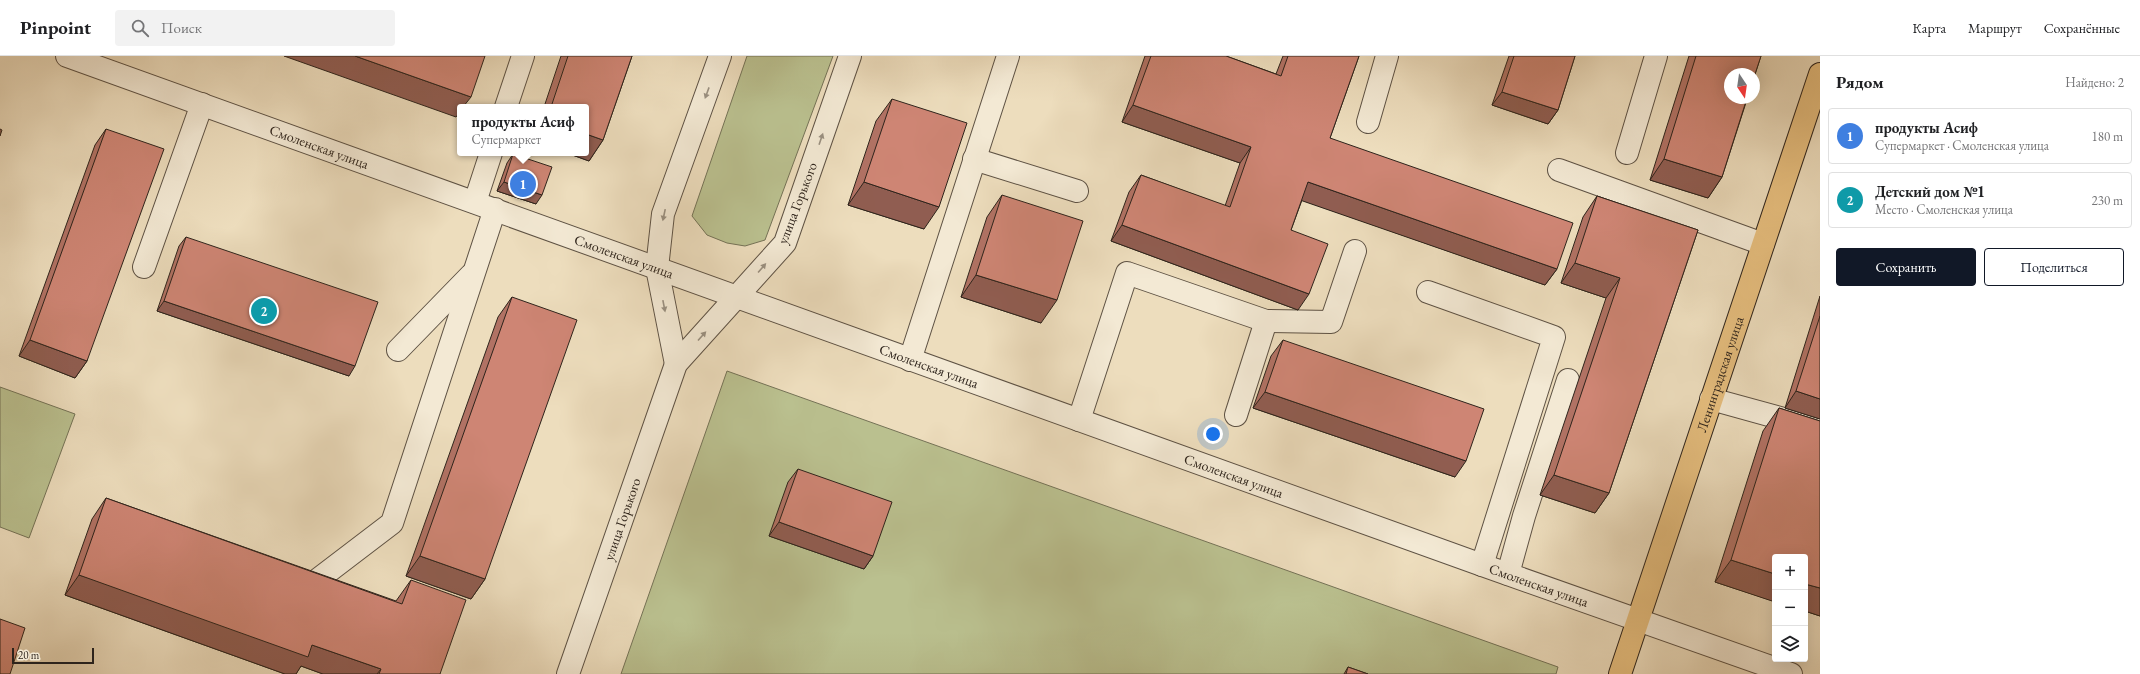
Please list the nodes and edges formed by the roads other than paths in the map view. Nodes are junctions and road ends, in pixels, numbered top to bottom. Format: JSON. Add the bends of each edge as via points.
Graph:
{"nodes":[{"id":1,"x":67,"y":56,"type":"edge"},
{"id":2,"x":523,"y":56,"type":"edge"},
{"id":3,"x":720,"y":56,"type":"edge"},
{"id":4,"x":850,"y":56,"type":"edge"},
{"id":5,"x":1008,"y":56,"type":"edge"},
{"id":6,"x":1387,"y":56,"type":"edge"},
{"id":7,"x":1656,"y":56,"type":"edge"},
{"id":8,"x":1820,"y":74,"type":"edge"},
{"id":9,"x":202,"y":104,"type":"junction"},
{"id":10,"x":507,"y":104,"type":"edge"},
{"id":11,"x":1368,"y":122,"type":"dead end"},
{"id":12,"x":1627,"y":153,"type":"dead end"},
{"id":13,"x":490,"y":156,"type":"edge"},
{"id":14,"x":974,"y":159,"type":"junction"},
{"id":15,"x":1559,"y":170,"type":"dead end"},
{"id":16,"x":1077,"y":191,"type":"dead end"},
{"id":17,"x":475,"y":202,"type":"junction"},
{"id":18,"x":495,"y":209,"type":"junction"},
{"id":19,"x":1762,"y":244,"type":"junction"},
{"id":20,"x":1355,"y":251,"type":"dead end"},
{"id":21,"x":144,"y":267,"type":"dead end"},
{"id":22,"x":657,"y":268,"type":"junction"},
{"id":23,"x":475,"y":271,"type":"junction"},
{"id":24,"x":1428,"y":292,"type":"dead end"},
{"id":25,"x":737,"y":298,"type":"junction"},
{"id":26,"x":1266,"y":322,"type":"junction"},
{"id":27,"x":398,"y":350,"type":"dead end"},
{"id":28,"x":910,"y":360,"type":"junction"},
{"id":29,"x":676,"y":364,"type":"junction"},
{"id":30,"x":1568,"y":380,"type":"dead end"},
{"id":31,"x":1711,"y":399,"type":"junction"},
{"id":32,"x":1236,"y":415,"type":"dead end"},
{"id":33,"x":1079,"y":420,"type":"junction"},
{"id":34,"x":1820,"y":429,"type":"edge"},
{"id":35,"x":1482,"y":565,"type":"junction"},
{"id":36,"x":1508,"y":574,"type":"junction"},
{"id":37,"x":312,"y":584,"type":"edge"},
{"id":38,"x":1638,"y":620,"type":"junction"},
{"id":39,"x":568,"y":674,"type":"edge"},
{"id":40,"x":1620,"y":674,"type":"edge"},
{"id":41,"x":1791,"y":674,"type":"edge"}],
"edges":[{"from":1,"to":9,"type":"street","name":"Смоленская улица"},
{"from":2,"to":10,"type":"street"},
{"from":3,"to":22,"type":"street","one_way":true,"via":[[663,214]]},
{"from":25,"to":4,"type":"street","name":"улица Горького","one_way":true,"via":[[785,243]]},
{"from":5,"to":14,"type":"street"},
{"from":6,"to":11,"type":"street"},
{"from":7,"to":12,"type":"street"},
{"from":8,"to":19,"type":"main road","name":"Ленинградская улица"},
{"from":9,"to":17,"type":"street","name":"Смоленская улица"},
{"from":9,"to":21,"type":"street"},
{"from":13,"to":17,"type":"street"},
{"from":14,"to":16,"type":"street"},
{"from":14,"to":28,"type":"street"},
{"from":15,"to":19,"type":"street"},
{"from":17,"to":18,"type":"street","name":"Смоленская улица"},
{"from":18,"to":22,"type":"street","name":"Смоленская улица"},
{"from":18,"to":23,"type":"street"},
{"from":19,"to":31,"type":"main road","name":"Ленинградская улица"},
{"from":20,"to":26,"type":"street","via":[[1331,322]]},
{"from":22,"to":25,"type":"street","name":"Смоленская улица"},
{"from":22,"to":29,"type":"street","one_way":true},
{"from":23,"to":27,"type":"street"},
{"from":23,"to":37,"type":"street","via":[[392,523]]},
{"from":24,"to":35,"type":"street","via":[[1554,337]]},
{"from":25,"to":28,"type":"street","name":"Смоленская улица"},
{"from":29,"to":25,"type":"street","name":"улица Горького","one_way":true},
{"from":26,"to":32,"type":"street"},
{"from":26,"to":33,"type":"street","via":[[1127,273]]},
{"from":28,"to":33,"type":"street","name":"Смоленская улица"},
{"from":29,"to":39,"type":"street","name":"улица Горького"},
{"from":30,"to":36,"type":"street"},
{"from":31,"to":34,"type":"street"},
{"from":31,"to":38,"type":"main road","name":"Ленинградская улица"},
{"from":33,"to":35,"type":"street","name":"Смоленская улица"},
{"from":35,"to":36,"type":"street","name":"Смоленская улица"},
{"from":36,"to":38,"type":"street","name":"Смоленская улица"},
{"from":38,"to":40,"type":"main road","name":"Ленинградская улица"},
{"from":38,"to":41,"type":"street","name":"Смоленская улица"}]}
